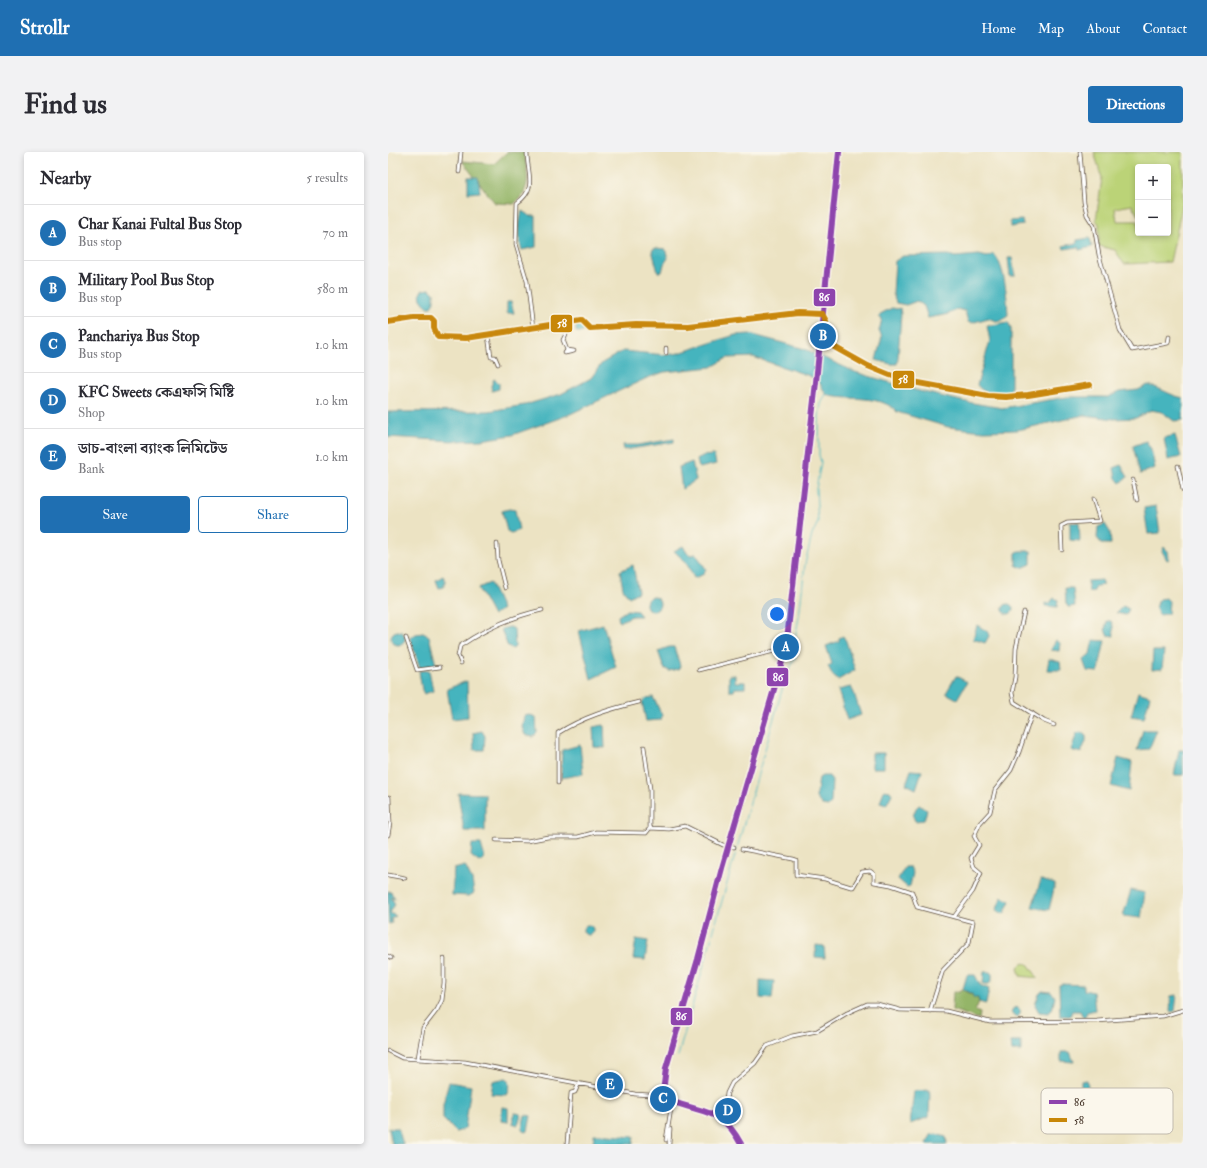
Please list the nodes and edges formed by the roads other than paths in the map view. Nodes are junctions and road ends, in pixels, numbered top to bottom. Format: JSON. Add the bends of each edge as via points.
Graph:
{"nodes":[{"id":1,"x":461,"y":152,"type":"edge"},
{"id":2,"x":527,"y":152,"type":"edge"},
{"id":3,"x":839,"y":152,"type":"edge"},
{"id":4,"x":1080,"y":152,"type":"edge"},
{"id":5,"x":459,"y":172,"type":"dead end"},
{"id":6,"x":822,"y":314,"type":"junction"},
{"id":7,"x":388,"y":322,"type":"edge"},
{"id":8,"x":565,"y":323,"type":"junction"},
{"id":9,"x":533,"y":328,"type":"junction"},
{"id":10,"x":488,"y":335,"type":"junction"},
{"id":11,"x":1169,"y":337,"type":"dead end"},
{"id":12,"x":666,"y":348,"type":"dead end"},
{"id":13,"x":567,"y":350,"type":"dead end"},
{"id":14,"x":666,"y":353,"type":"dead end"},
{"id":15,"x":498,"y":364,"type":"dead end"},
{"id":16,"x":1090,"y":385,"type":"dead end"},
{"id":17,"x":1178,"y":466,"type":"dead end"},
{"id":18,"x":1133,"y":480,"type":"dead end"},
{"id":19,"x":1183,"y":490,"type":"edge"},
{"id":20,"x":1093,"y":499,"type":"dead end"},
{"id":21,"x":1137,"y":500,"type":"dead end"},
{"id":22,"x":497,"y":544,"type":"dead end"},
{"id":23,"x":1062,"y":550,"type":"dead end"},
{"id":24,"x":505,"y":588,"type":"dead end"},
{"id":25,"x":542,"y":610,"type":"dead end"},
{"id":26,"x":1024,"y":612,"type":"dead end"},
{"id":27,"x":406,"y":638,"type":"dead end"},
{"id":28,"x":786,"y":648,"type":"junction"},
{"id":29,"x":461,"y":663,"type":"dead end"},
{"id":30,"x":440,"y":667,"type":"dead end"},
{"id":31,"x":699,"y":670,"type":"dead end"},
{"id":32,"x":639,"y":702,"type":"dead end"},
{"id":33,"x":1032,"y":713,"type":"junction"},
{"id":34,"x":1054,"y":725,"type":"dead end"},
{"id":35,"x":644,"y":747,"type":"dead end"},
{"id":36,"x":558,"y":782,"type":"dead end"},
{"id":37,"x":389,"y":797,"type":"dead end"},
{"id":38,"x":650,"y":828,"type":"junction"},
{"id":39,"x":388,"y":835,"type":"edge"},
{"id":40,"x":496,"y":840,"type":"dead end"},
{"id":41,"x":732,"y":847,"type":"junction"},
{"id":42,"x":742,"y":849,"type":"dead end"},
{"id":43,"x":388,"y":875,"type":"edge"},
{"id":44,"x":405,"y":878,"type":"dead end"},
{"id":45,"x":954,"y":917,"type":"junction"},
{"id":46,"x":444,"y":959,"type":"dead end"},
{"id":47,"x":1183,"y":1010,"type":"edge"},
{"id":48,"x":930,"y":1011,"type":"junction"},
{"id":49,"x":388,"y":1050,"type":"edge"},
{"id":50,"x":418,"y":1058,"type":"junction"},
{"id":51,"x":579,"y":1083,"type":"junction"},
{"id":52,"x":664,"y":1096,"type":"junction"},
{"id":53,"x":672,"y":1102,"type":"junction"},
{"id":54,"x":722,"y":1118,"type":"junction"},
{"id":55,"x":669,"y":1125,"type":"junction"},
{"id":56,"x":666,"y":1140,"type":"dead end"},
{"id":57,"x":567,"y":1144,"type":"edge"},
{"id":58,"x":669,"y":1144,"type":"edge"},
{"id":59,"x":741,"y":1144,"type":"edge"}],
"edges":[{"from":1,"to":5,"type":"street"},
{"from":2,"to":9,"type":"street","via":[[530,186],[526,197],[517,204],[516,244],[526,281]]},
{"from":3,"to":6,"type":"highway"},
{"from":4,"to":11,"type":"street","via":[[1084,202],[1087,215],[1094,226],[1099,255],[1120,330],[1132,350],[1168,343]]},
{"from":6,"to":8,"type":"street","via":[[798,313],[688,326],[636,325],[606,329],[590,328],[582,320]]},
{"from":6,"to":16,"type":"street","via":[[826,321],[827,343],[868,366],[908,381],[1006,397]]},
{"from":6,"to":28,"type":"highway"},
{"from":7,"to":10,"type":"street","via":[[431,318],[439,338]]},
{"from":8,"to":9,"type":"street"},
{"from":8,"to":13,"type":"street","via":[[566,334],[563,340]]},
{"from":9,"to":10,"type":"street"},
{"from":10,"to":15,"type":"street","via":[[491,357],[495,357]]},
{"from":12,"to":14,"type":"street"},
{"from":17,"to":19,"type":"street"},
{"from":18,"to":21,"type":"street"},
{"from":20,"to":23,"type":"street","via":[[1100,521],[1067,523],[1061,526]]},
{"from":22,"to":24,"type":"street","via":[[500,573]]},
{"from":25,"to":29,"type":"street","via":[[498,623],[460,646],[458,656]]},
{"from":26,"to":33,"type":"street","via":[[1016,648],[1012,693],[1014,702]]},
{"from":27,"to":30,"type":"street","via":[[417,670]]},
{"from":28,"to":31,"type":"street"},
{"from":28,"to":41,"type":"highway"},
{"from":32,"to":36,"type":"street","via":[[606,710],[558,733]]},
{"from":33,"to":34,"type":"street","via":[[1044,722]]},
{"from":33,"to":45,"type":"street","via":[[1011,770],[995,790],[990,812],[980,823],[974,836],[979,845],[971,858],[974,867],[981,873],[973,891]]},
{"from":35,"to":38,"type":"street","via":[[650,789]]},
{"from":37,"to":39,"type":"street"},
{"from":38,"to":40,"type":"street","via":[[646,833],[596,832],[578,837]]},
{"from":38,"to":41,"type":"street","via":[[669,829],[685,826]]},
{"from":41,"to":52,"type":"highway","via":[[666,1068]]},
{"from":42,"to":45,"type":"street","via":[[793,858],[796,860],[796,875],[825,879],[851,887],[862,872],[870,870],[874,874],[874,882],[912,892],[917,908]]},
{"from":43,"to":44,"type":"street"},
{"from":45,"to":48,"type":"street","via":[[973,922],[969,943],[943,970]]},
{"from":46,"to":50,"type":"street","via":[[442,1000],[423,1028]]},
{"from":47,"to":48,"type":"street","via":[[1163,1016],[990,1022],[951,1012]]},
{"from":48,"to":54,"type":"street","via":[[900,1010],[867,1004],[817,1031],[792,1036],[768,1046],[732,1083],[727,1093]]},
{"from":49,"to":50,"type":"street","via":[[402,1058]]},
{"from":50,"to":51,"type":"street","via":[[464,1062]]},
{"from":51,"to":52,"type":"street","via":[[635,1094]]},
{"from":51,"to":57,"type":"street","via":[[575,1092],[571,1093]]},
{"from":52,"to":53,"type":"highway"},
{"from":53,"to":54,"type":"highway"},
{"from":53,"to":55,"type":"street"},
{"from":54,"to":59,"type":"highway","via":[[729,1124]]},
{"from":55,"to":56,"type":"street"},
{"from":55,"to":58,"type":"street"}]}
